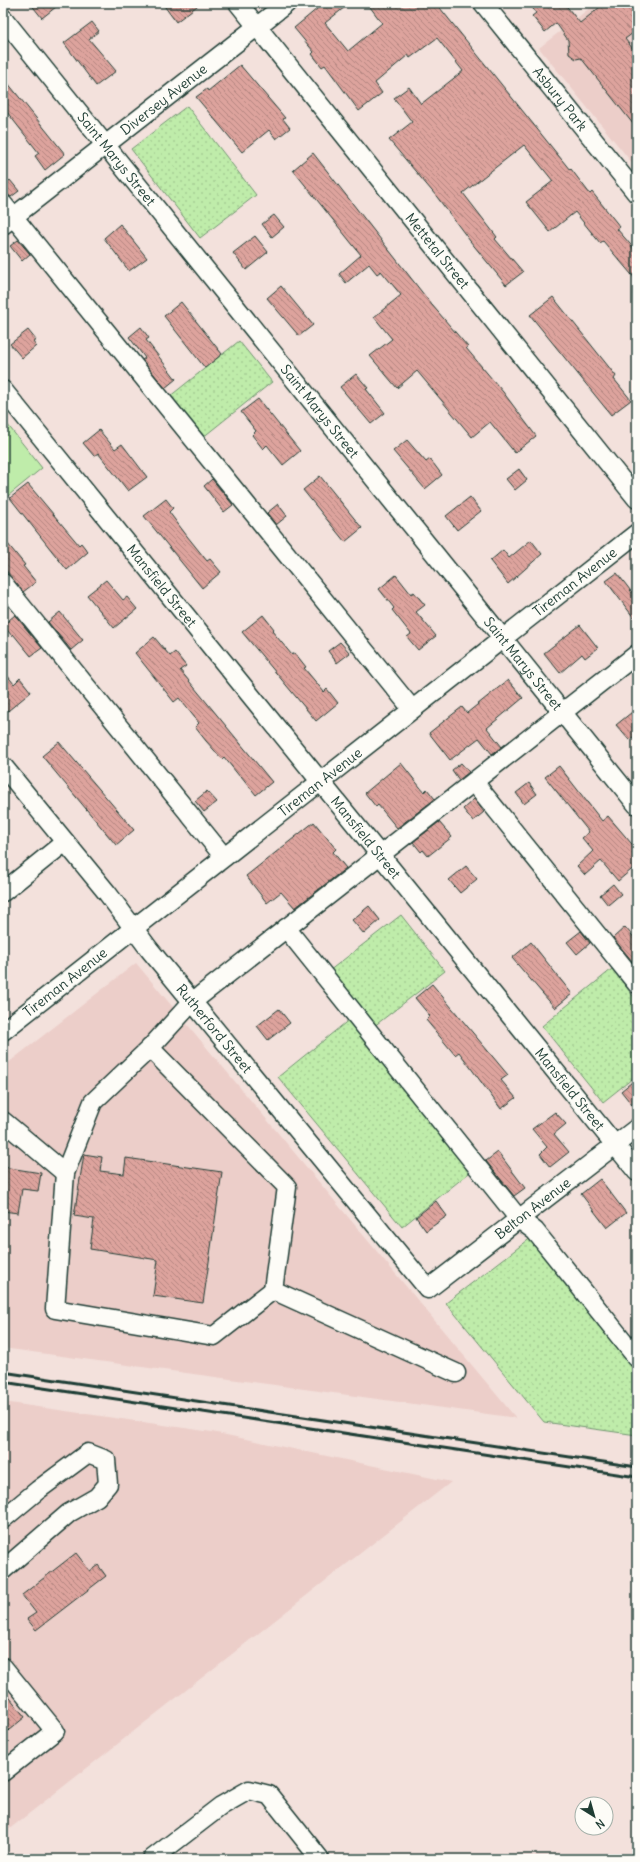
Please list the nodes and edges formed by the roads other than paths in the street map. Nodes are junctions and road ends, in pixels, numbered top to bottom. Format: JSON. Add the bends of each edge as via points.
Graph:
{"nodes":[{"id":1,"x":238,"y":3,"type":"edge"},
{"id":2,"x":287,"y":3,"type":"edge"},
{"id":3,"x":483,"y":3,"type":"edge"},
{"id":4,"x":3,"y":18,"type":"edge"},
{"id":5,"x":257,"y":27,"type":"junction"},
{"id":6,"x":106,"y":145,"type":"junction"},
{"id":7,"x":637,"y":194,"type":"edge"},
{"id":8,"x":6,"y":215,"type":"edge"},
{"id":9,"x":3,"y":390,"type":"edge"},
{"id":10,"x":637,"y":499,"type":"edge"},
{"id":11,"x":637,"y":533,"type":"edge"},
{"id":12,"x":3,"y":583,"type":"edge"},
{"id":13,"x":502,"y":639,"type":"junction"},
{"id":14,"x":637,"y":654,"type":"edge"},
{"id":15,"x":412,"y":709,"type":"junction"},
{"id":16,"x":562,"y":713,"type":"junction"},
{"id":17,"x":3,"y":766,"type":"edge"},
{"id":18,"x":320,"y":781,"type":"junction"},
{"id":19,"x":474,"y":782,"type":"junction"},
{"id":20,"x":637,"y":805,"type":"edge"},
{"id":21,"x":65,"y":842,"type":"junction"},
{"id":22,"x":380,"y":855,"type":"junction"},
{"id":23,"x":224,"y":857,"type":"junction"},
{"id":24,"x":3,"y":892,"type":"edge"},
{"id":25,"x":134,"y":928,"type":"junction"},
{"id":26,"x":286,"y":928,"type":"junction"},
{"id":27,"x":637,"y":984,"type":"edge"},
{"id":28,"x":192,"y":1002,"type":"junction"},
{"id":29,"x":3,"y":1031,"type":"edge"},
{"id":30,"x":150,"y":1048,"type":"junction"},
{"id":31,"x":3,"y":1121,"type":"edge"},
{"id":32,"x":637,"y":1128,"type":"edge"},
{"id":33,"x":615,"y":1145,"type":"junction"},
{"id":34,"x":637,"y":1172,"type":"edge"},
{"id":35,"x":65,"y":1173,"type":"junction"},
{"id":36,"x":519,"y":1219,"type":"junction"},
{"id":37,"x":428,"y":1289,"type":"joint"},
{"id":38,"x":273,"y":1290,"type":"junction"},
{"id":39,"x":637,"y":1358,"type":"edge"},
{"id":40,"x":456,"y":1373,"type":"dead end"},
{"id":41,"x":3,"y":1519,"type":"edge"},
{"id":42,"x":3,"y":1570,"type":"edge"},
{"id":43,"x":3,"y":1667,"type":"edge"},
{"id":44,"x":3,"y":1772,"type":"edge"},
{"id":45,"x":152,"y":1859,"type":"edge"},
{"id":46,"x":320,"y":1859,"type":"edge"}],
"edges":[{"from":1,"to":5,"type":"street","name":"Mettetal Street"},
{"from":2,"to":5,"type":"street","name":"Diversey Avenue"},
{"from":3,"to":7,"type":"street","name":"Asbury Park"},
{"from":4,"to":6,"type":"street","name":"Saint Marys Street"},
{"from":5,"to":6,"type":"street","name":"Diversey Avenue"},
{"from":5,"to":10,"type":"street","name":"Mettetal Street"},
{"from":6,"to":8,"type":"street","name":"Diversey Avenue"},
{"from":6,"to":13,"type":"street","name":"Saint Marys Street"},
{"from":8,"to":15,"type":"street"},
{"from":9,"to":18,"type":"street","name":"Mansfield Street"},
{"from":11,"to":13,"type":"street","name":"Tireman Avenue"},
{"from":12,"to":23,"type":"street"},
{"from":13,"to":15,"type":"street","name":"Tireman Avenue"},
{"from":13,"to":16,"type":"street","name":"Saint Marys Street"},
{"from":14,"to":16,"type":"street"},
{"from":15,"to":18,"type":"street","name":"Tireman Avenue"},
{"from":16,"to":19,"type":"street"},
{"from":16,"to":20,"type":"street","name":"Saint Marys Street"},
{"from":17,"to":21,"type":"street","name":"Rutherford Street"},
{"from":18,"to":22,"type":"street","name":"Mansfield Street"},
{"from":18,"to":23,"type":"street","name":"Tireman Avenue"},
{"from":19,"to":22,"type":"street"},
{"from":19,"to":27,"type":"street"},
{"from":21,"to":24,"type":"street"},
{"from":21,"to":25,"type":"street","name":"Rutherford Street"},
{"from":22,"to":26,"type":"street"},
{"from":22,"to":33,"type":"street","name":"Mansfield Street"},
{"from":23,"to":25,"type":"street","name":"Tireman Avenue"},
{"from":25,"to":28,"type":"street","name":"Rutherford Street"},
{"from":25,"to":29,"type":"street","name":"Tireman Avenue"},
{"from":26,"to":28,"type":"street"},
{"from":26,"to":36,"type":"street"},
{"from":28,"to":30,"type":"street"},
{"from":28,"to":37,"type":"street","name":"Rutherford Street"},
{"from":30,"to":35,"type":"street","via":[[93,1102]]},
{"from":30,"to":38,"type":"street","via":[[287,1187]]},
{"from":31,"to":35,"type":"street"},
{"from":32,"to":33,"type":"street","name":"Belton Avenue"},
{"from":33,"to":34,"type":"street","name":"Mansfield Street"},
{"from":33,"to":36,"type":"street","name":"Belton Avenue"},
{"from":35,"to":38,"type":"street","via":[[55,1309],[214,1336]]},
{"from":36,"to":37,"type":"street","name":"Belton Avenue"},
{"from":36,"to":39,"type":"street","via":[[535,1231]]},
{"from":38,"to":40,"type":"street"},
{"from":41,"to":42,"type":"street","via":[[88,1453],[106,1460],[108,1484],[97,1497],[70,1513]]},
{"from":43,"to":44,"type":"street","via":[[55,1731]]},
{"from":45,"to":46,"type":"street","via":[[221,1806],[249,1790],[269,1795]]}]}
